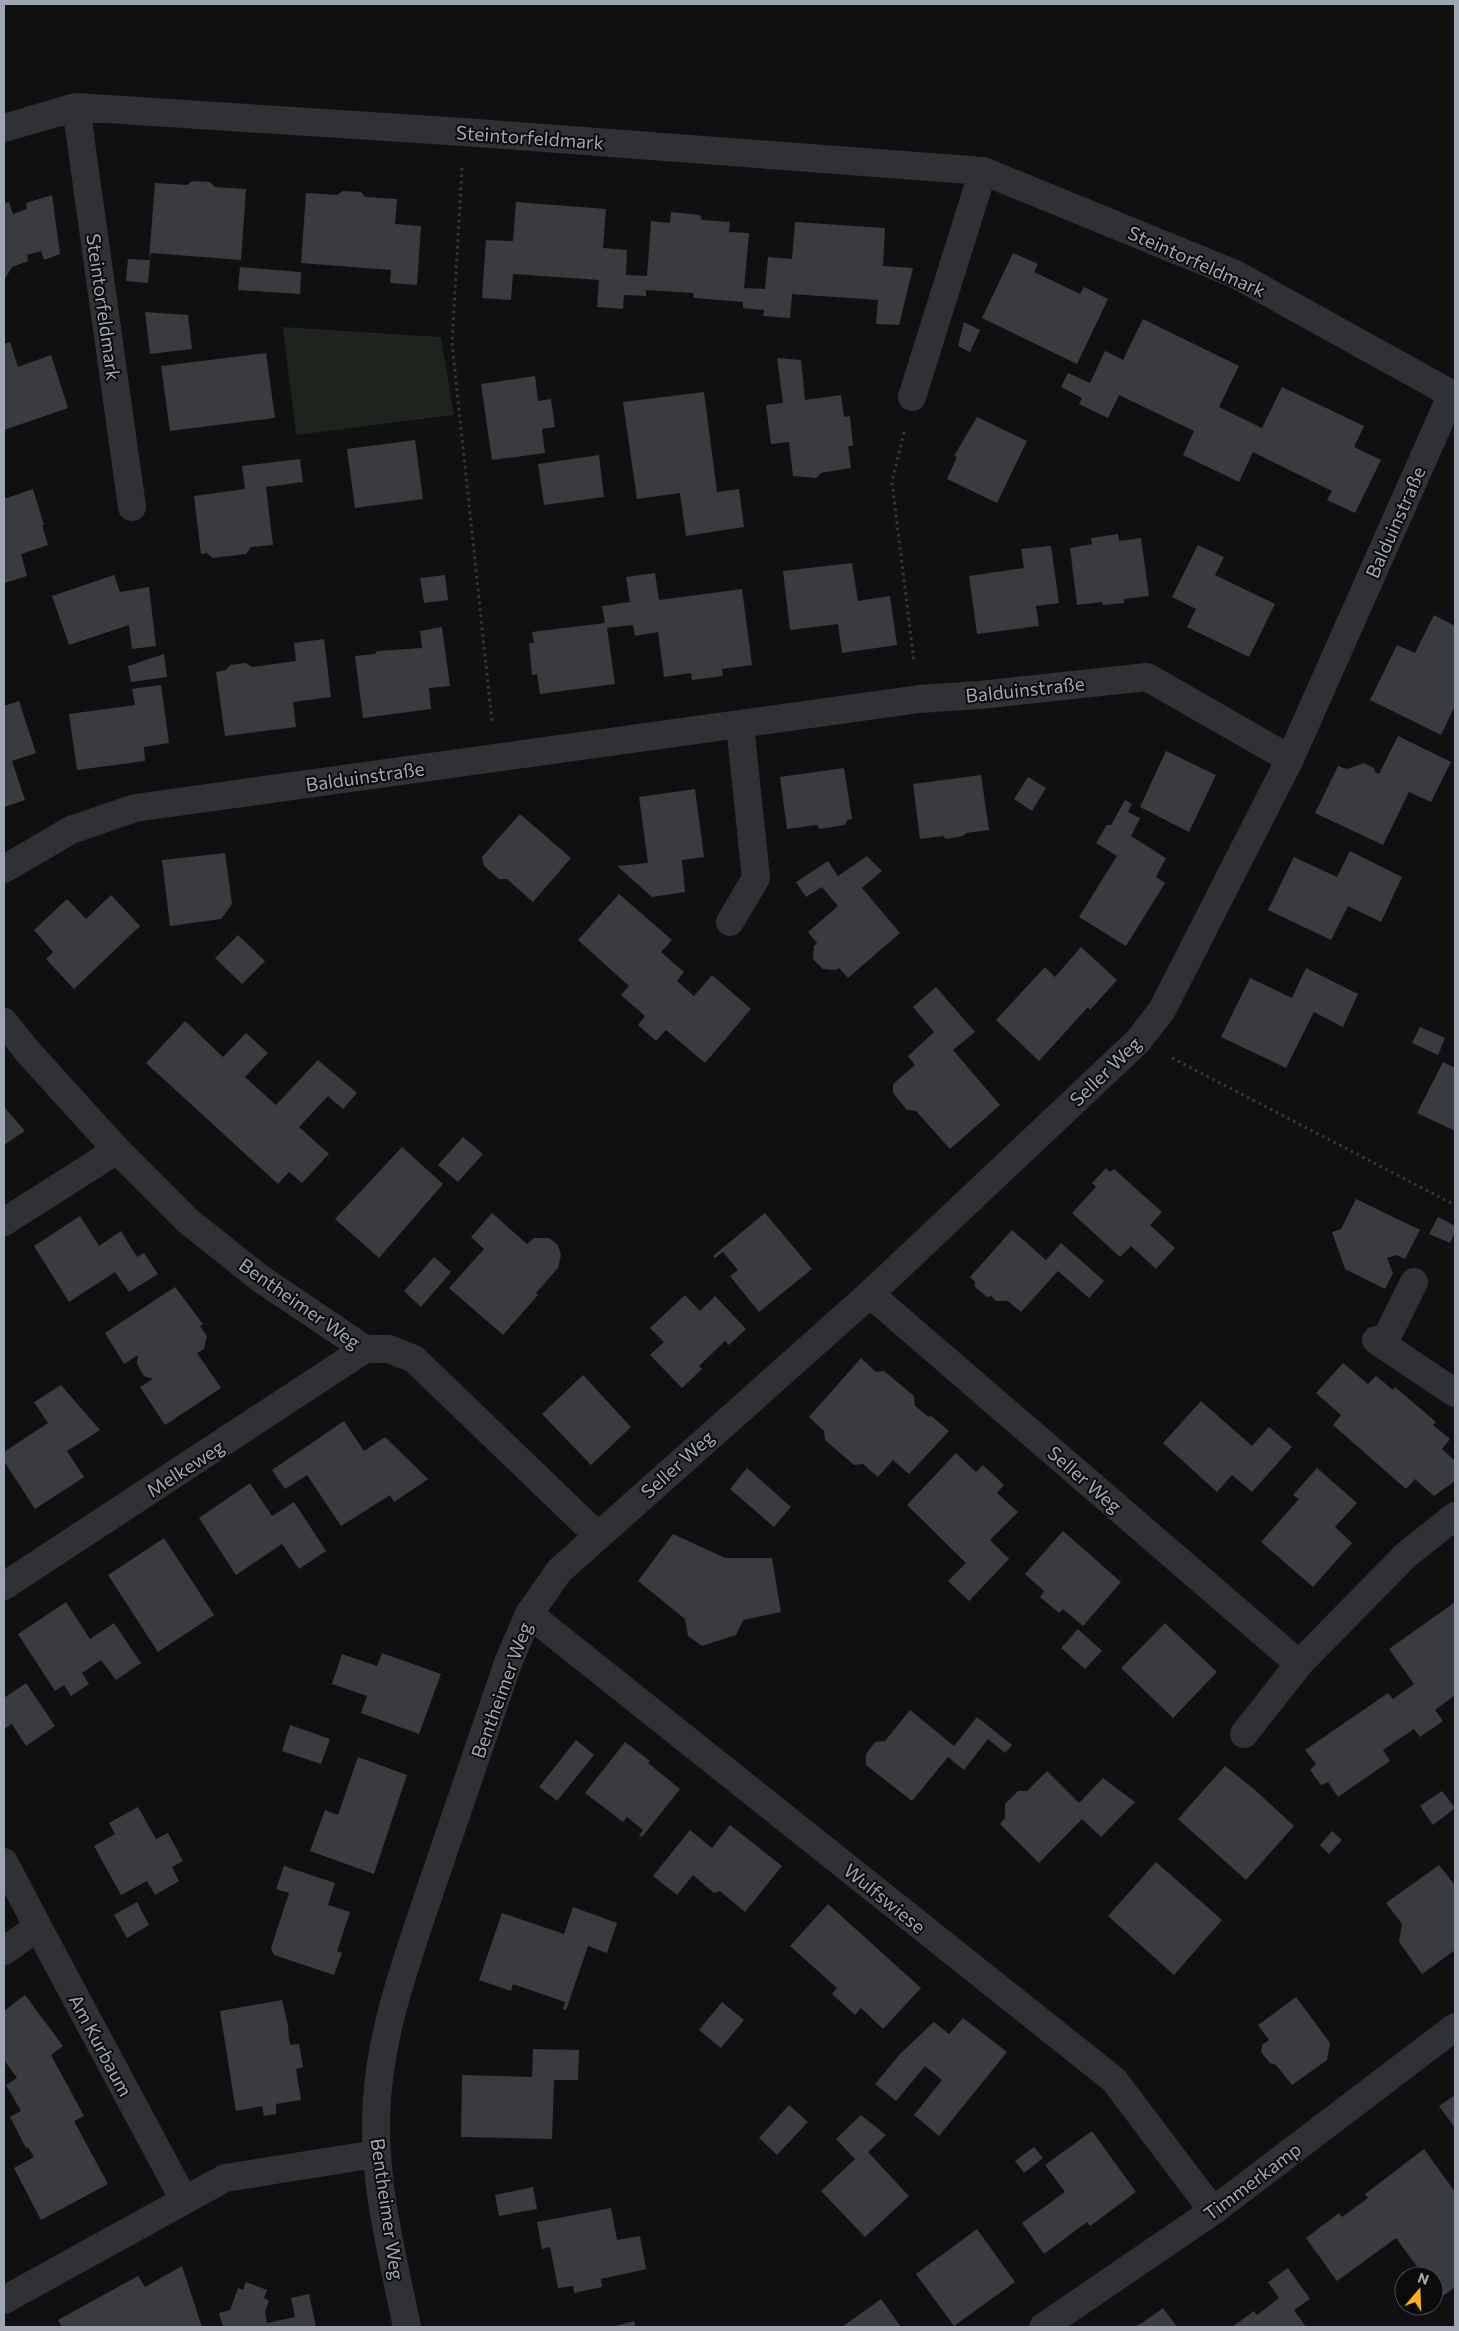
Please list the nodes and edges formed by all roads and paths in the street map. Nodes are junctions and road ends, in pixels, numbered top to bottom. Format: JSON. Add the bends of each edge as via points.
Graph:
{"nodes":[{"id":1,"x":76,"y":107,"type":"junction"},
{"id":2,"x":4,"y":128,"type":"edge"},
{"id":3,"x":464,"y":132,"type":"junction"},
{"id":4,"x":984,"y":171,"type":"junction"},
{"id":5,"x":1453,"y":395,"type":"edge"},
{"id":6,"x":912,"y":397,"type":"joint"},
{"id":7,"x":132,"y":507,"type":"dead end"},
{"id":8,"x":919,"y":699,"type":"junction"},
{"id":9,"x":740,"y":725,"type":"junction"},
{"id":10,"x":496,"y":759,"type":"junction"},
{"id":11,"x":1290,"y":759,"type":"junction"},
{"id":12,"x":4,"y":869,"type":"edge"},
{"id":13,"x":730,"y":922,"type":"dead end"},
{"id":14,"x":1162,"y":1010,"type":"joint"},
{"id":15,"x":4,"y":1022,"type":"edge"},
{"id":16,"x":1138,"y":1041,"type":"junction"},
{"id":17,"x":117,"y":1150,"type":"junction"},
{"id":18,"x":1455,"y":1205,"type":"edge"},
{"id":19,"x":4,"y":1222,"type":"edge"},
{"id":20,"x":1414,"y":1282,"type":"dead end"},
{"id":21,"x":870,"y":1294,"type":"junction"},
{"id":22,"x":365,"y":1349,"type":"junction"},
{"id":23,"x":1455,"y":1393,"type":"edge"},
{"id":24,"x":1455,"y":1516,"type":"edge"},
{"id":25,"x":597,"y":1535,"type":"junction"},
{"id":26,"x":4,"y":1586,"type":"edge"},
{"id":27,"x":529,"y":1614,"type":"junction"},
{"id":28,"x":1299,"y":1664,"type":"junction"},
{"id":29,"x":1244,"y":1734,"type":"dead end"},
{"id":30,"x":4,"y":1862,"type":"edge"},
{"id":31,"x":38,"y":1927,"type":"junction"},
{"id":32,"x":4,"y":1951,"type":"edge"},
{"id":33,"x":1455,"y":2027,"type":"edge"},
{"id":34,"x":376,"y":2154,"type":"junction"},
{"id":35,"x":184,"y":2200,"type":"junction"},
{"id":36,"x":1213,"y":2211,"type":"junction"},
{"id":37,"x":4,"y":2300,"type":"edge"},
{"id":38,"x":406,"y":2327,"type":"edge"},
{"id":39,"x":1043,"y":2327,"type":"edge"}],
"edges":[{"from":1,"to":2,"type":"street","name":"Steintorfeldmark"},
{"from":1,"to":3,"type":"street","name":"Steintorfeldmark"},
{"from":1,"to":7,"type":"street","name":"Steintorfeldmark"},
{"from":3,"to":4,"type":"street","name":"Steintorfeldmark"},
{"from":3,"to":10,"type":"path","via":[[452,343]]},
{"from":4,"to":5,"type":"street","name":"Steintorfeldmark","via":[[1235,274]]},
{"from":4,"to":6,"type":"street"},
{"from":5,"to":11,"type":"street","name":"Balduinstraße"},
{"from":6,"to":8,"type":"path","via":[[892,482]]},
{"from":8,"to":9,"type":"street","name":"Balduinstraße"},
{"from":8,"to":11,"type":"street","name":"Balduinstraße","via":[[1147,677]]},
{"from":9,"to":10,"type":"street","name":"Balduinstraße"},
{"from":9,"to":13,"type":"street","via":[[756,878]]},
{"from":10,"to":12,"type":"street","name":"Balduinstraße","via":[[135,808],[71,830]]},
{"from":11,"to":14,"type":"street","name":"Balduinstraße"},
{"from":14,"to":16,"type":"street","name":"Seller Weg"},
{"from":15,"to":17,"type":"street","name":"Bentheimer Weg"},
{"from":16,"to":18,"type":"path"},
{"from":16,"to":21,"type":"street","name":"Seller Weg"},
{"from":17,"to":19,"type":"street"},
{"from":17,"to":22,"type":"street","name":"Bentheimer Weg","via":[[188,1221],[262,1279]]},
{"from":20,"to":23,"type":"street","via":[[1379,1342]]},
{"from":21,"to":25,"type":"street","name":"Seller Weg"},
{"from":21,"to":28,"type":"street","name":"Seller Weg"},
{"from":22,"to":25,"type":"street","name":"Bentheimer Weg","via":[[389,1349],[414,1359]]},
{"from":22,"to":26,"type":"street","name":"Melkeweg"},
{"from":24,"to":28,"type":"street","via":[[1406,1555]]},
{"from":25,"to":27,"type":"street","name":"Bentheimer Weg","via":[[559,1571]]},
{"from":27,"to":34,"type":"street","name":"Bentheimer Weg","via":[[508,1663],[394,2004],[382,2051],[376,2100]]},
{"from":27,"to":36,"type":"street","name":"Wulfswiese","via":[[1114,2080]]},
{"from":28,"to":29,"type":"street"},
{"from":30,"to":31,"type":"street"},
{"from":31,"to":32,"type":"street"},
{"from":31,"to":35,"type":"street","name":"Am Kurbaum"},
{"from":33,"to":36,"type":"street","name":"Timmerkamp"},
{"from":34,"to":35,"type":"street","via":[[225,2178]]},
{"from":34,"to":38,"type":"street","name":"Bentheimer Weg","via":[[384,2215]]},
{"from":35,"to":37,"type":"street"},
{"from":36,"to":39,"type":"street","name":"Timmerkamp"}]}
